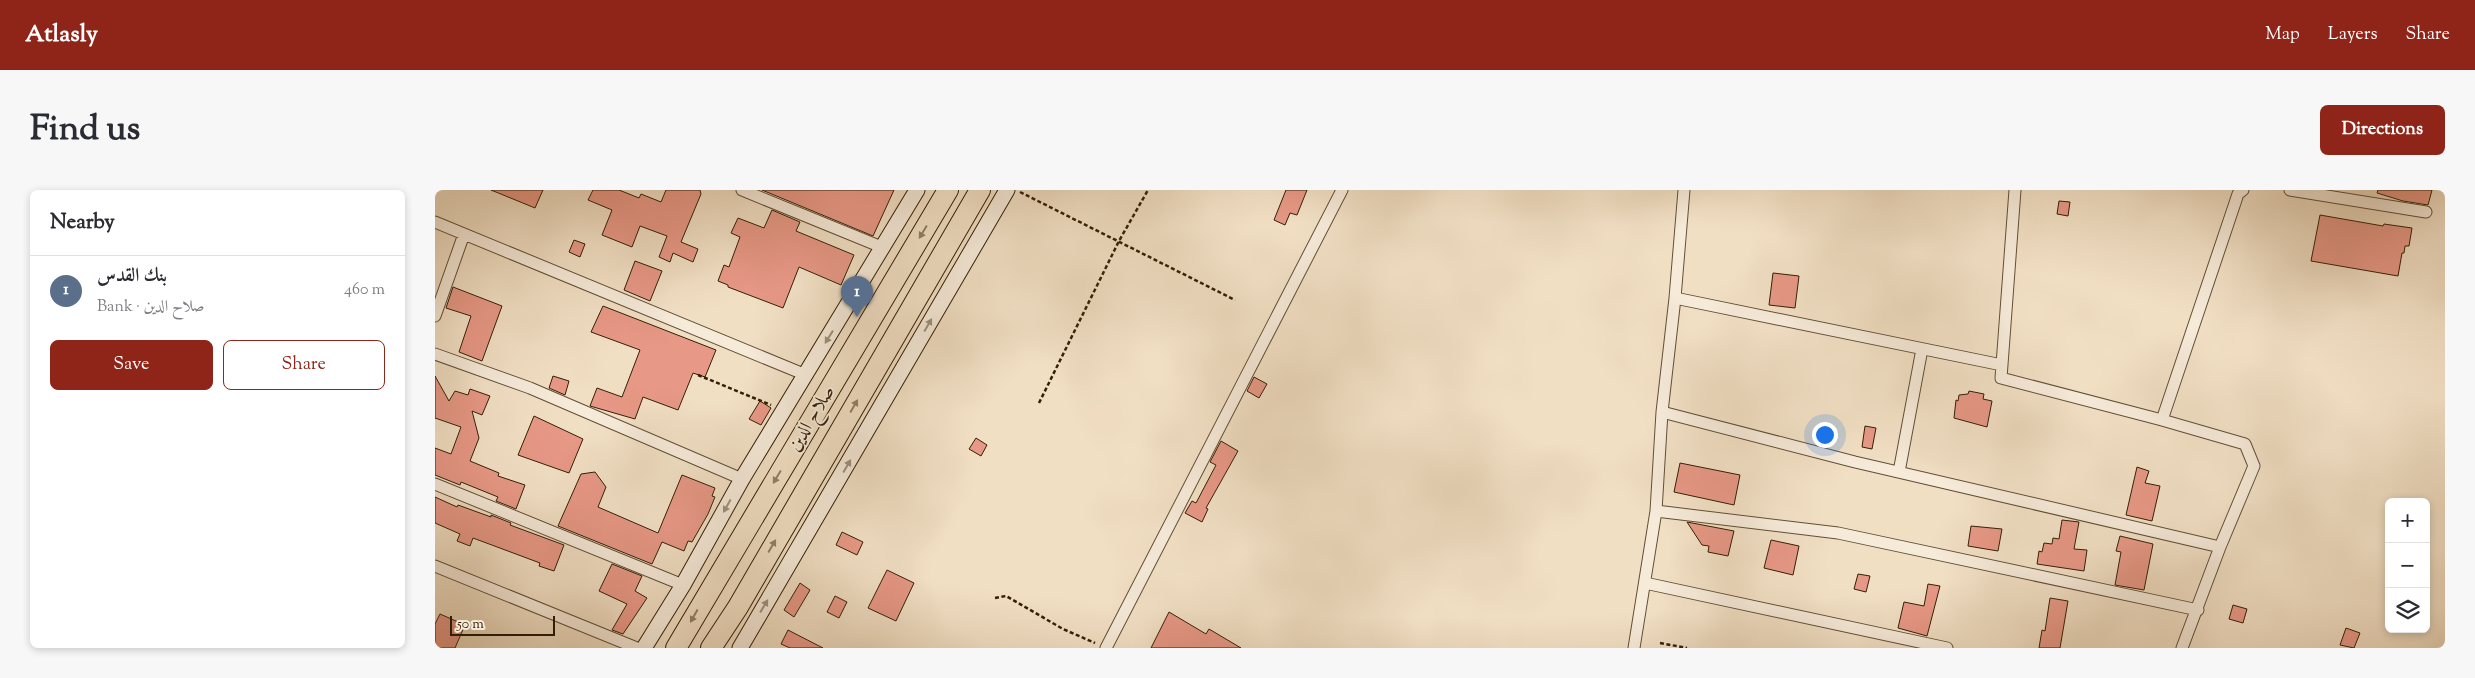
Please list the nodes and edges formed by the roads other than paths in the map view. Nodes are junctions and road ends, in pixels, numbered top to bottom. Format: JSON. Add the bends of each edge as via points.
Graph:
{"nodes":[{"id":1,"x":742,"y":190,"type":"edge"},
{"id":2,"x":917,"y":190,"type":"edge"},
{"id":3,"x":948,"y":190,"type":"edge"},
{"id":4,"x":980,"y":190,"type":"edge"},
{"id":5,"x":1007,"y":190,"type":"edge"},
{"id":6,"x":1342,"y":190,"type":"edge"},
{"id":7,"x":1684,"y":190,"type":"edge"},
{"id":8,"x":2015,"y":190,"type":"edge"},
{"id":9,"x":2243,"y":190,"type":"edge"},
{"id":10,"x":2290,"y":190,"type":"edge"},
{"id":11,"x":2426,"y":212,"type":"dead end"},
{"id":12,"x":435,"y":222,"type":"edge"},
{"id":13,"x":464,"y":234,"type":"junction"},
{"id":14,"x":884,"y":248,"type":"junction"},
{"id":15,"x":1675,"y":298,"type":"junction"},
{"id":16,"x":435,"y":316,"type":"edge"},
{"id":17,"x":1922,"y":349,"type":"junction"},
{"id":18,"x":435,"y":354,"type":"edge"},
{"id":19,"x":2001,"y":365,"type":"junction"},
{"id":20,"x":806,"y":375,"type":"junction"},
{"id":21,"x":1662,"y":412,"type":"junction"},
{"id":22,"x":2162,"y":420,"type":"junction"},
{"id":23,"x":1899,"y":472,"type":"junction"},
{"id":24,"x":742,"y":479,"type":"junction"},
{"id":25,"x":435,"y":484,"type":"edge"},
{"id":26,"x":1656,"y":511,"type":"junction"},
{"id":27,"x":2219,"y":548,"type":"junction"},
{"id":28,"x":728,"y":561,"type":"junction"},
{"id":29,"x":435,"y":566,"type":"edge"},
{"id":30,"x":755,"y":576,"type":"junction"},
{"id":31,"x":1645,"y":584,"type":"junction"},
{"id":32,"x":683,"y":585,"type":"junction"},
{"id":33,"x":2198,"y":610,"type":"junction"},
{"id":34,"x":679,"y":646,"type":"edge"},
{"id":35,"x":1933,"y":647,"type":"edge"},
{"id":36,"x":637,"y":648,"type":"edge"},
{"id":37,"x":644,"y":648,"type":"edge"},
{"id":38,"x":711,"y":648,"type":"edge"},
{"id":39,"x":740,"y":648,"type":"edge"},
{"id":40,"x":1106,"y":648,"type":"edge"},
{"id":41,"x":1634,"y":648,"type":"edge"},
{"id":42,"x":1947,"y":648,"type":"edge"},
{"id":43,"x":2182,"y":648,"type":"edge"}],
"edges":[{"from":1,"to":14,"type":"street"},
{"from":2,"to":14,"type":"main road"},
{"from":3,"to":28,"type":"highway","name":"صلاح الدين","one_way":true},
{"from":30,"to":4,"type":"highway","name":"صلاح الدين","one_way":true},
{"from":39,"to":5,"type":"main road","one_way":true},
{"from":6,"to":40,"type":"street"},
{"from":7,"to":15,"type":"street"},
{"from":8,"to":19,"type":"street"},
{"from":9,"to":22,"type":"street","via":[[2238,194]]},
{"from":10,"to":11,"type":"street"},
{"from":12,"to":13,"type":"street"},
{"from":13,"to":16,"type":"street"},
{"from":13,"to":20,"type":"street"},
{"from":14,"to":20,"type":"main road","one_way":true},
{"from":15,"to":17,"type":"street"},
{"from":15,"to":21,"type":"street"},
{"from":17,"to":19,"type":"street"},
{"from":17,"to":23,"type":"street"},
{"from":18,"to":24,"type":"street","via":[[529,388]]},
{"from":19,"to":22,"type":"street","via":[[2001,378]]},
{"from":20,"to":24,"type":"main road"},
{"from":21,"to":23,"type":"street"},
{"from":21,"to":26,"type":"street"},
{"from":22,"to":27,"type":"street","via":[[2245,444],[2254,466]]},
{"from":23,"to":27,"type":"street"},
{"from":24,"to":32,"type":"main road","one_way":true},
{"from":25,"to":32,"type":"street"},
{"from":26,"to":31,"type":"street"},
{"from":26,"to":33,"type":"street","via":[[1838,533]]},
{"from":27,"to":33,"type":"street"},
{"from":28,"to":30,"type":"highway","via":[[736,577]]},
{"from":28,"to":34,"type":"highway","name":"صلاح الدين","one_way":true},
{"from":29,"to":36,"type":"street"},
{"from":30,"to":38,"type":"highway","name":"صلاح الدين"},
{"from":31,"to":35,"type":"street"},
{"from":31,"to":41,"type":"street"},
{"from":32,"to":37,"type":"main road"},
{"from":33,"to":43,"type":"street"},
{"from":35,"to":42,"type":"street"}]}
